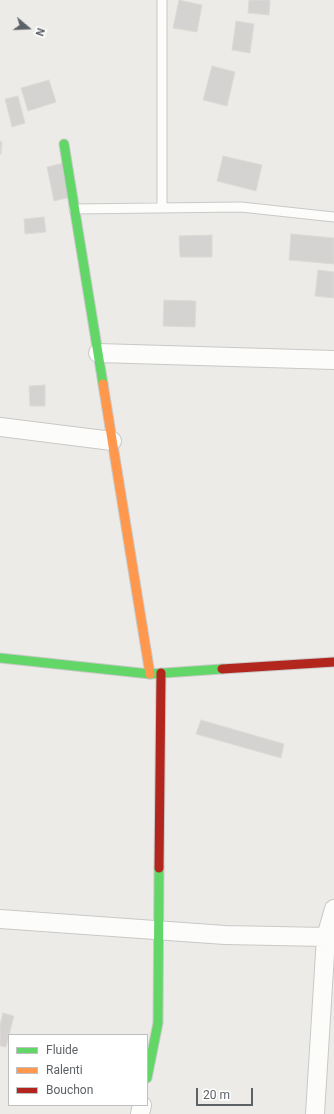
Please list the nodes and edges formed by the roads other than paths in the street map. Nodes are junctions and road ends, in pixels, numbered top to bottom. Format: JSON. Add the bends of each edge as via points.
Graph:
{"nodes":[{"id":1,"x":162,"y":0,"type":"edge"},
{"id":2,"x":64,"y":144,"type":"dead end"},
{"id":3,"x":162,"y":208,"type":"junction"},
{"id":4,"x":74,"y":209,"type":"junction"},
{"id":5,"x":334,"y":217,"type":"edge"},
{"id":6,"x":98,"y":353,"type":"junction"},
{"id":7,"x":334,"y":360,"type":"edge"},
{"id":8,"x":0,"y":427,"type":"edge"},
{"id":9,"x":112,"y":441,"type":"junction"},
{"id":10,"x":0,"y":658,"type":"edge"},
{"id":11,"x":334,"y":662,"type":"edge"},
{"id":12,"x":161,"y":673,"type":"junction"},
{"id":13,"x":150,"y":674,"type":"junction"},
{"id":14,"x":334,"y":909,"type":"edge"},
{"id":15,"x":0,"y":919,"type":"edge"},
{"id":16,"x":159,"y":930,"type":"junction"},
{"id":17,"x":330,"y":938,"type":"edge"},
{"id":18,"x":148,"y":1073,"type":"edge"},
{"id":19,"x":315,"y":1114,"type":"edge"}],
"edges":[{"from":1,"to":3,"type":"lane"},
{"from":2,"to":4,"type":"street"},
{"from":3,"to":4,"type":"lane"},
{"from":3,"to":5,"type":"lane","via":[[241,207]]},
{"from":4,"to":6,"type":"street"},
{"from":6,"to":7,"type":"street"},
{"from":6,"to":9,"type":"street"},
{"from":8,"to":9,"type":"street"},
{"from":9,"to":13,"type":"street"},
{"from":10,"to":13,"type":"street"},
{"from":11,"to":12,"type":"street"},
{"from":12,"to":13,"type":"street"},
{"from":12,"to":16,"type":"street"},
{"from":14,"to":17,"type":"street"},
{"from":15,"to":16,"type":"street"},
{"from":16,"to":17,"type":"street"},
{"from":16,"to":18,"type":"street","via":[[158,1022]]},
{"from":17,"to":19,"type":"street"}]}
